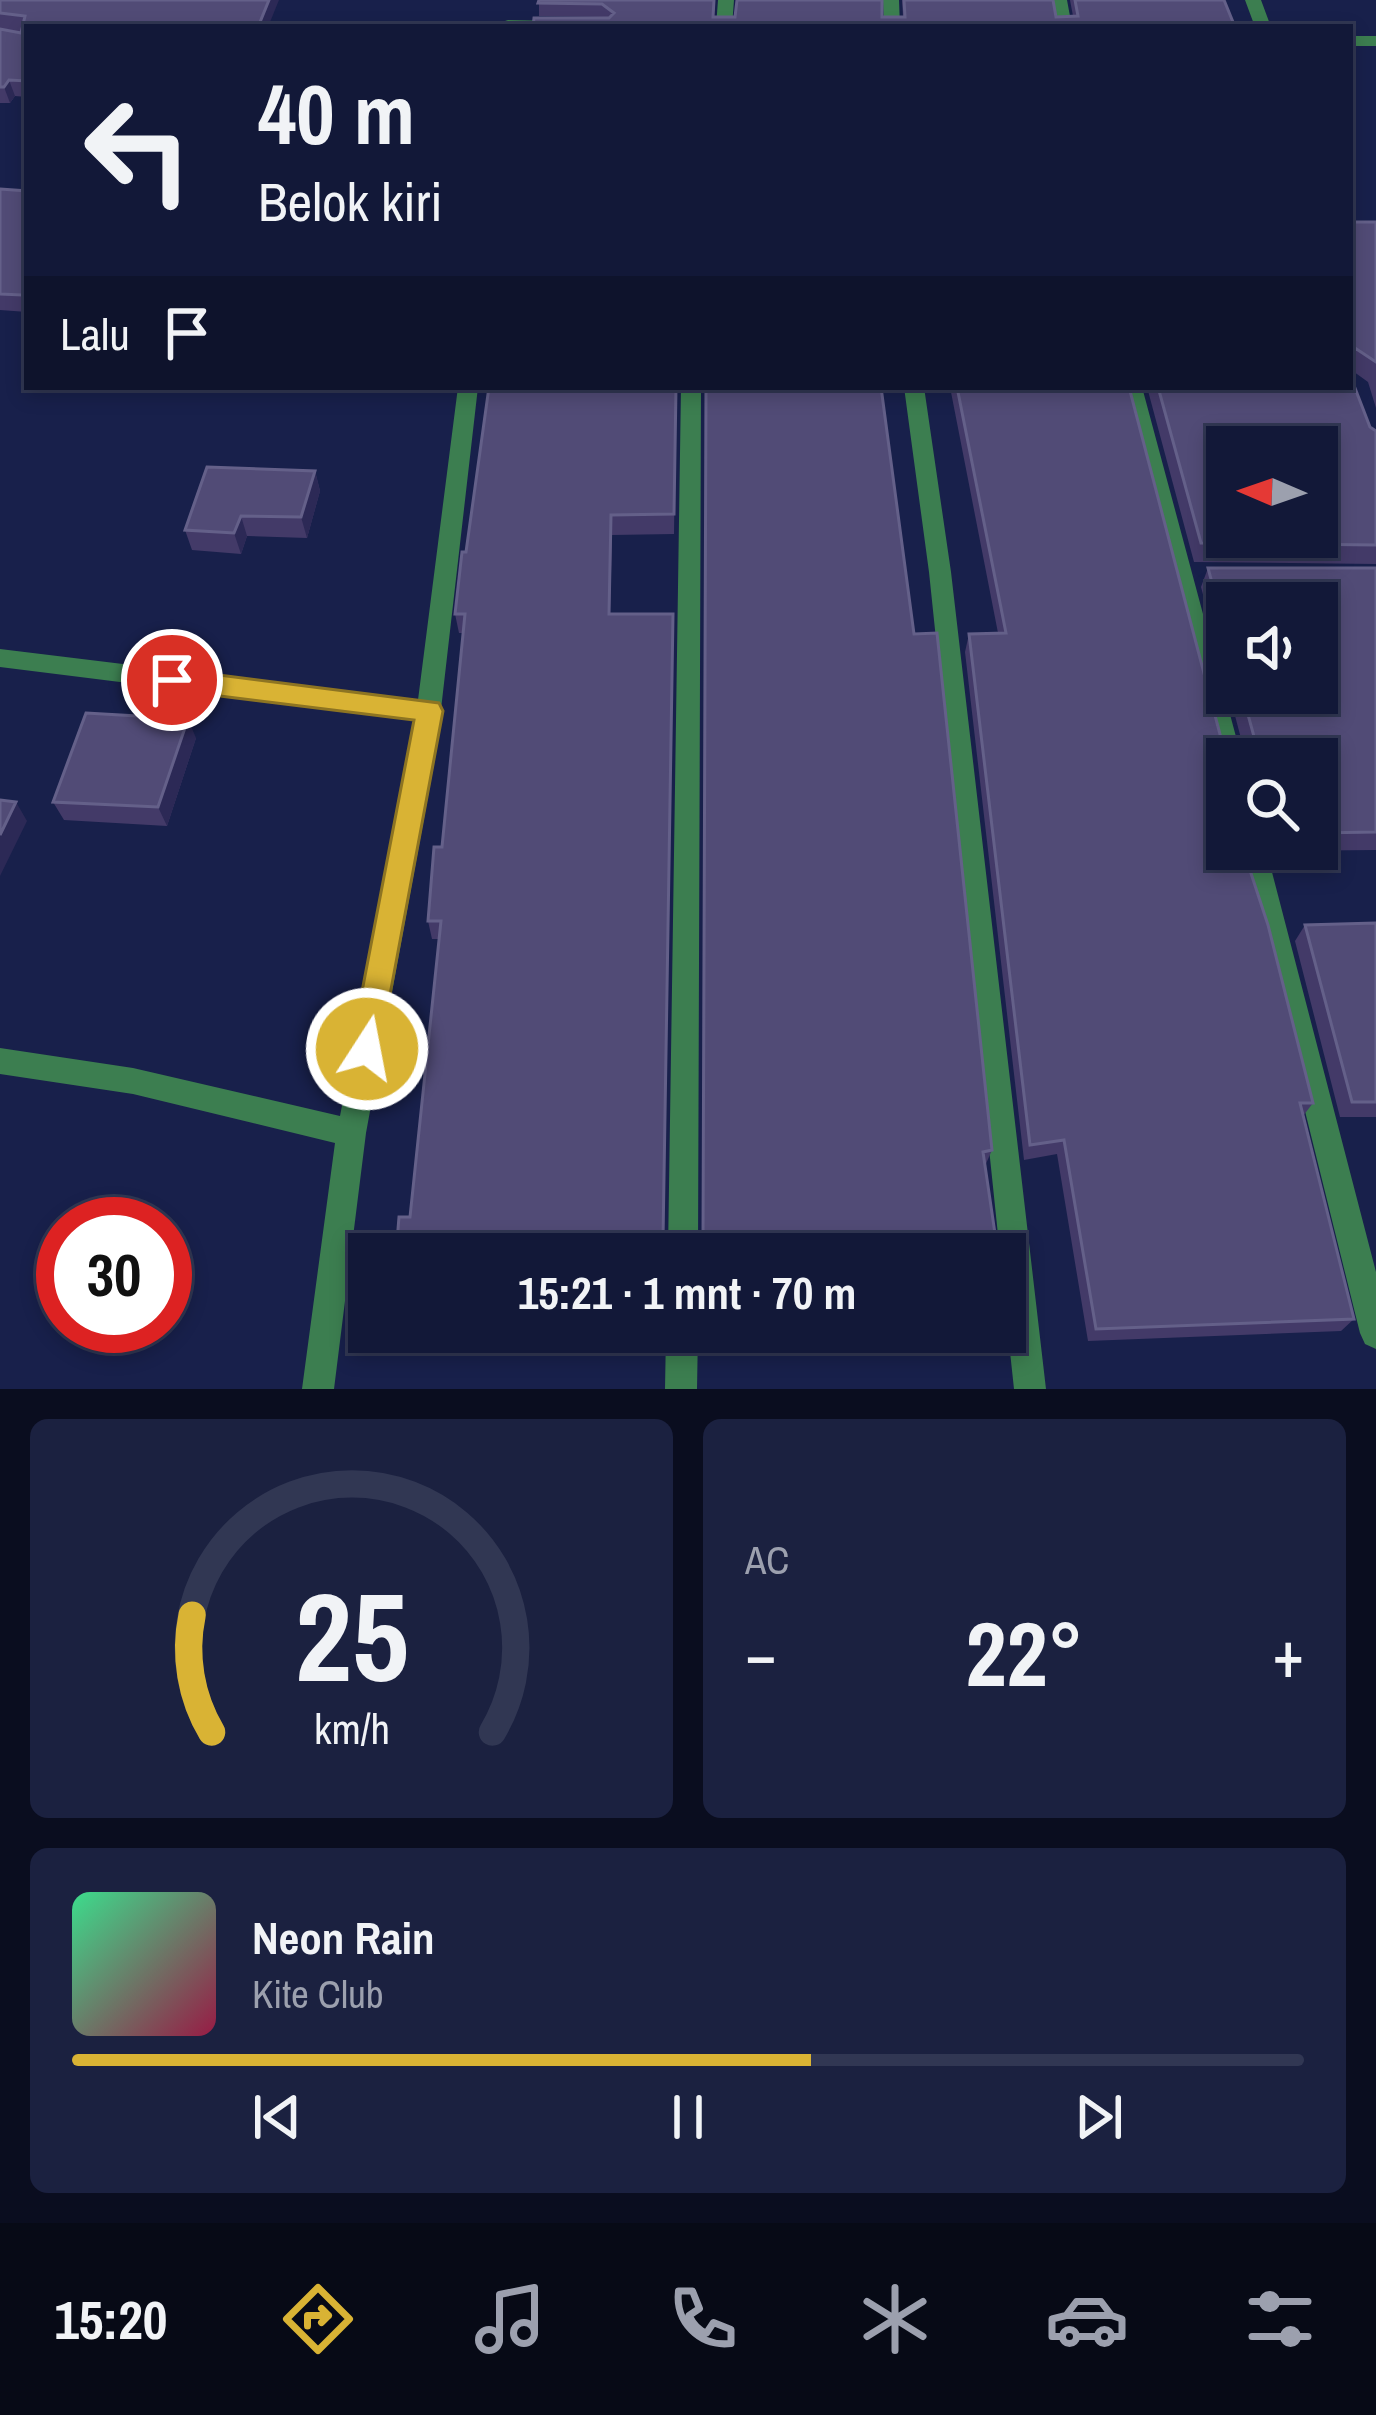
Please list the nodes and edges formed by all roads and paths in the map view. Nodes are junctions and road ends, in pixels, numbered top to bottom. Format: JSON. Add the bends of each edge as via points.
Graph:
{"nodes":[{"id":1,"x":468,"y":390,"type":"edge"},
{"id":2,"x":691,"y":390,"type":"edge"},
{"id":3,"x":914,"y":390,"type":"edge"},
{"id":4,"x":1133,"y":390,"type":"edge"},
{"id":5,"x":0,"y":658,"type":"edge"},
{"id":6,"x":429,"y":711,"type":"junction"},
{"id":7,"x":1226,"y":738,"type":"edge"},
{"id":8,"x":1257,"y":870,"type":"edge"},
{"id":9,"x":0,"y":1061,"type":"edge"},
{"id":10,"x":351,"y":1133,"type":"junction"},
{"id":11,"x":682,"y":1233,"type":"edge"},
{"id":12,"x":1376,"y":1333,"type":"edge"},
{"id":13,"x":682,"y":1353,"type":"edge"},
{"id":14,"x":318,"y":1389,"type":"edge"},
{"id":15,"x":682,"y":1389,"type":"edge"},
{"id":16,"x":1030,"y":1389,"type":"edge"}],
"edges":[{"from":1,"to":6,"type":"street"},
{"from":2,"to":11,"type":"street"},
{"from":3,"to":16,"type":"street"},
{"from":4,"to":7,"type":"street","via":[[1193,575]]},
{"from":5,"to":6,"type":"street"},
{"from":6,"to":10,"type":"street"},
{"from":8,"to":12,"type":"street"},
{"from":9,"to":10,"type":"street","via":[[133,1082]]},
{"from":10,"to":14,"type":"street"},
{"from":13,"to":15,"type":"street"}]}
